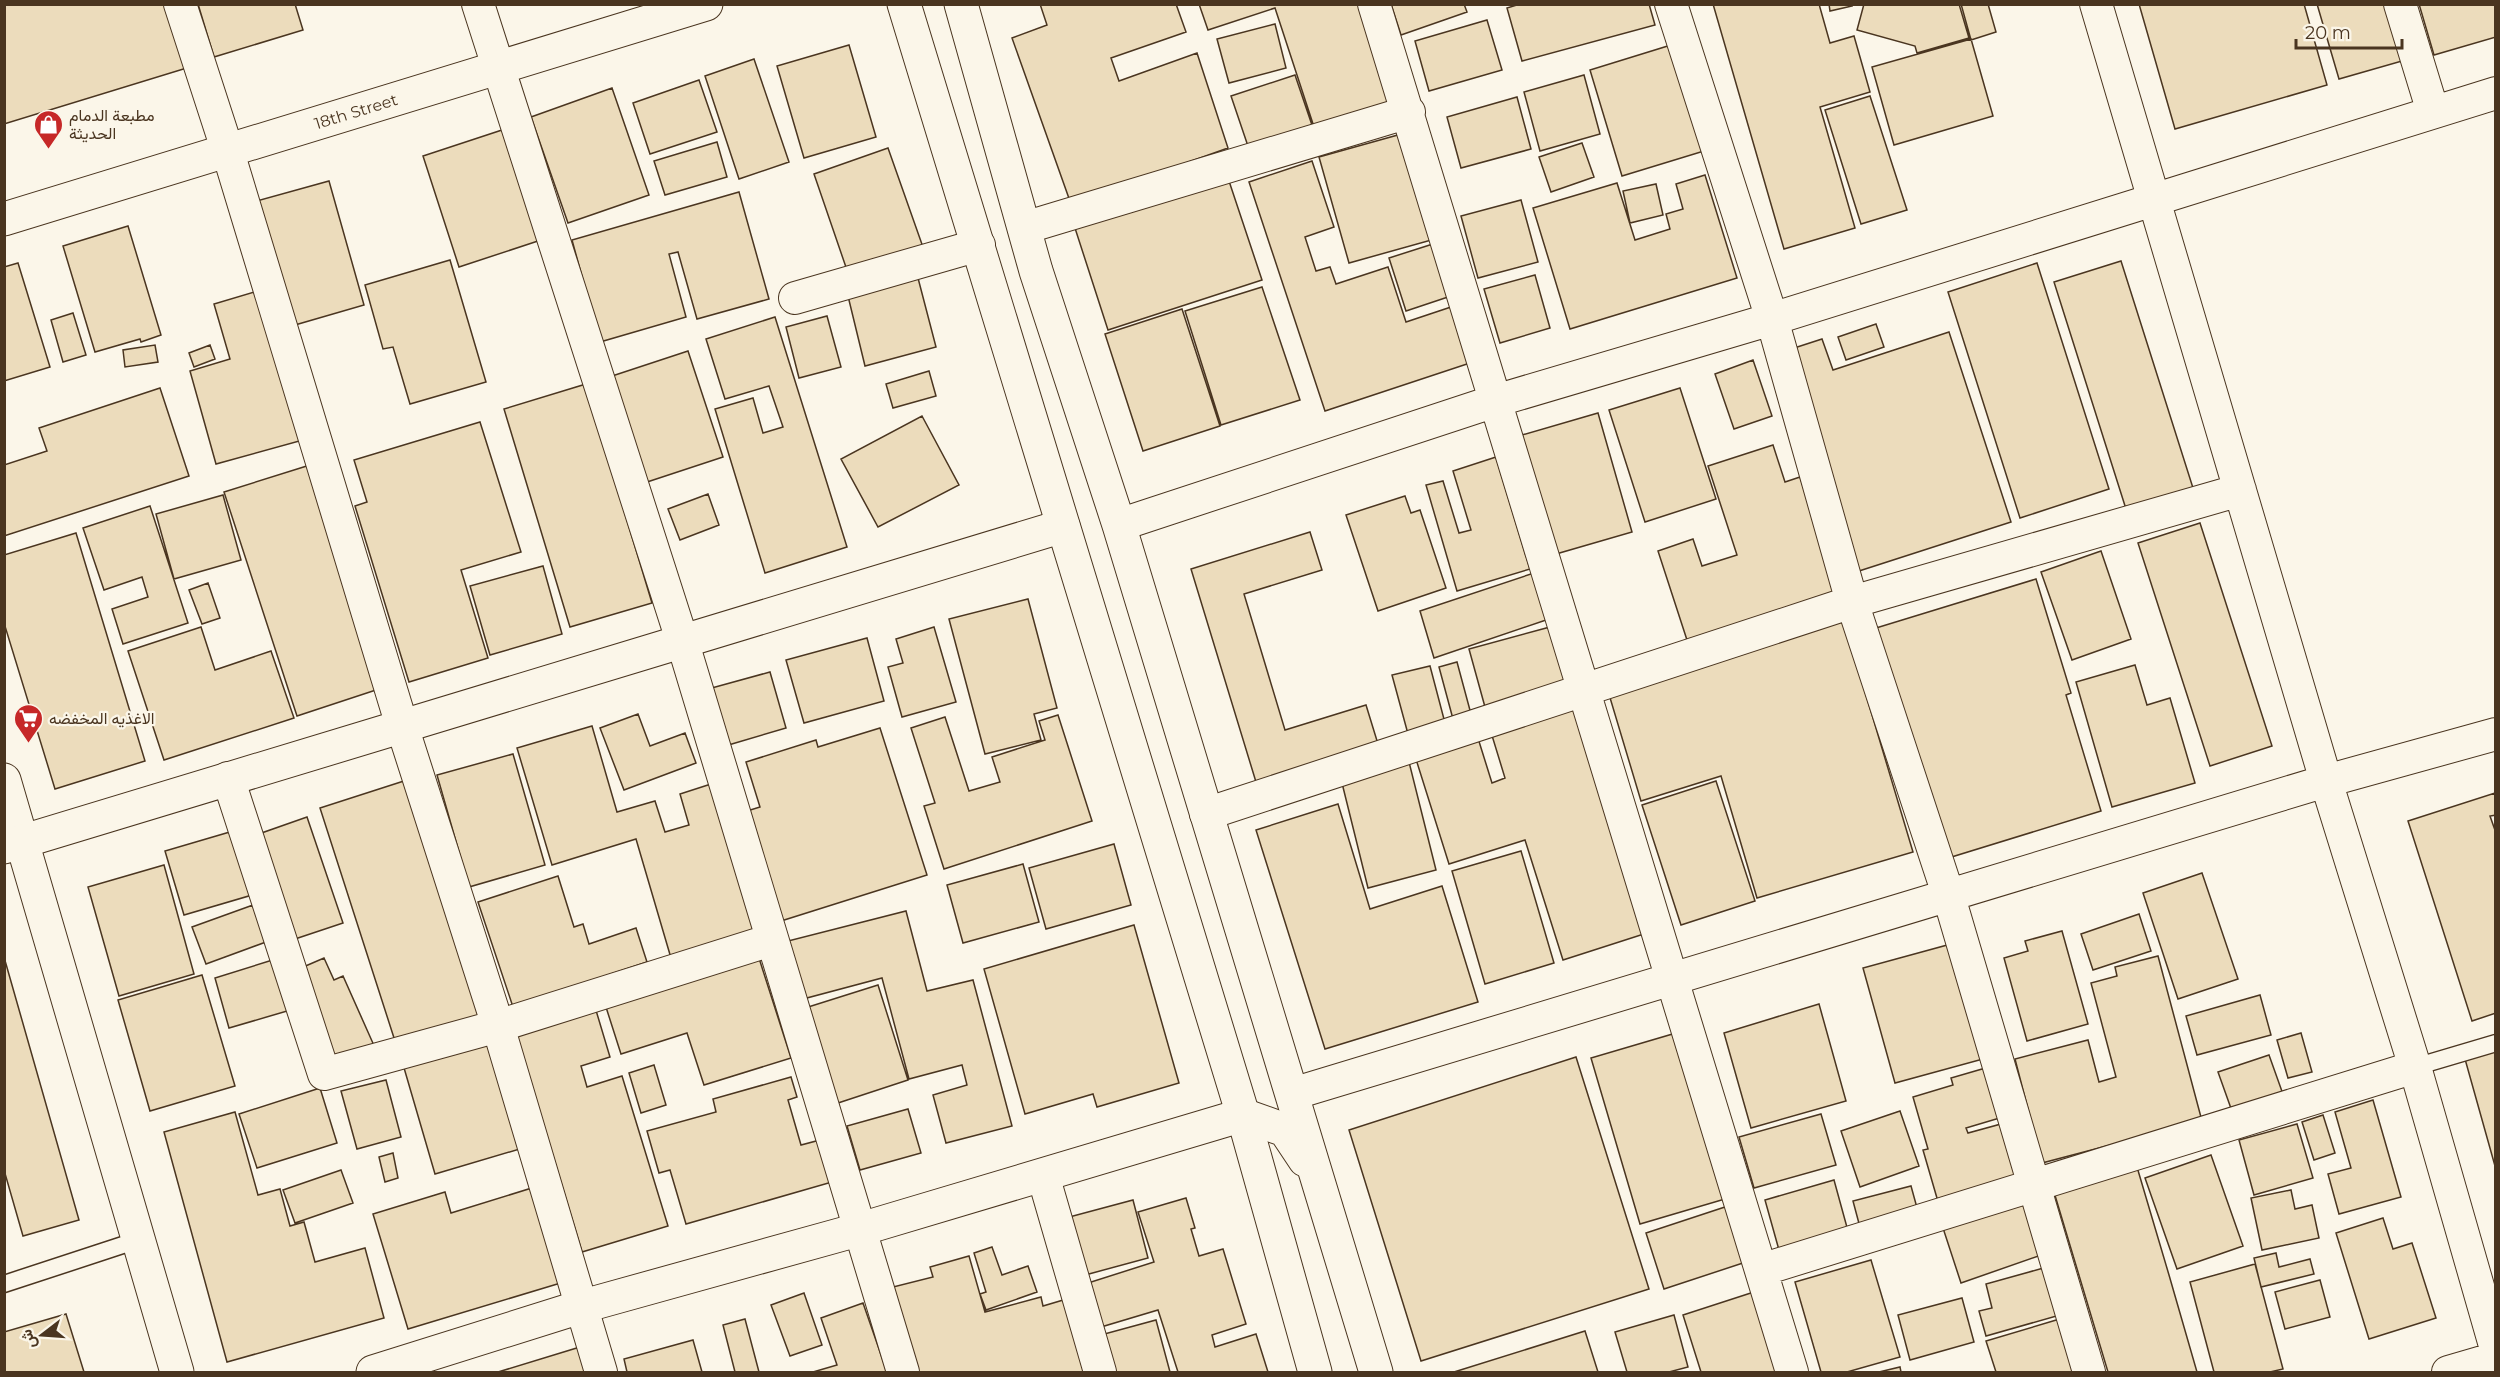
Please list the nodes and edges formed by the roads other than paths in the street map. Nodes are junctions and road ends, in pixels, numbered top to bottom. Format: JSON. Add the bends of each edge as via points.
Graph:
{"nodes":[{"id":1,"x":180,"y":4,"type":"edge"},
{"id":2,"x":478,"y":4,"type":"edge"},
{"id":3,"x":706,"y":4,"type":"edge"},
{"id":4,"x":904,"y":4,"type":"edge"},
{"id":5,"x":961,"y":4,"type":"edge"},
{"id":6,"x":1374,"y":4,"type":"edge"},
{"id":7,"x":1671,"y":4,"type":"edge"},
{"id":8,"x":2096,"y":4,"type":"edge"},
{"id":9,"x":2400,"y":4,"type":"edge"},
{"id":10,"x":499,"y":68,"type":"junction"},
{"id":11,"x":2496,"y":93,"type":"edge"},
{"id":12,"x":1408,"y":112,"type":"junction"},
{"id":13,"x":2433,"y":112,"type":"junction"},
{"id":14,"x":228,"y":152,"type":"junction"},
{"id":15,"x":2153,"y":199,"type":"junction"},
{"id":16,"x":4,"y":219,"type":"edge"},
{"id":17,"x":1024,"y":228,"type":"junction"},
{"id":18,"x":979,"y":245,"type":"junction"},
{"id":19,"x":795,"y":298,"type":"dead end"},
{"id":20,"x":1772,"y":320,"type":"junction"},
{"id":21,"x":1495,"y":401,"type":"junction"},
{"id":22,"x":2240,"y":490,"type":"junction"},
{"id":23,"x":1119,"y":525,"type":"junction"},
{"id":24,"x":1063,"y":526,"type":"junction"},
{"id":25,"x":1851,"y":602,"type":"junction"},
{"id":26,"x":682,"y":640,"type":"junction"},
{"id":27,"x":1585,"y":689,"type":"junction"},
{"id":28,"x":402,"y":726,"type":"junction"},
{"id":29,"x":2496,"y":734,"type":"edge"},
{"id":30,"x":228,"y":778,"type":"junction"},
{"id":31,"x":4,"y":780,"type":"edge"},
{"id":32,"x":2326,"y":781,"type":"junction"},
{"id":33,"x":1206,"y":814,"type":"junction"},
{"id":34,"x":14,"y":844,"type":"edge"},
{"id":35,"x":1949,"y":897,"type":"junction"},
{"id":36,"x":771,"y":940,"type":"junction"},
{"id":37,"x":1671,"y":979,"type":"junction"},
{"id":38,"x":498,"y":1026,"type":"junction"},
{"id":39,"x":2496,"y":1042,"type":"edge"},
{"id":40,"x":2415,"y":1067,"type":"junction"},
{"id":41,"x":1292,"y":1094,"type":"junction"},
{"id":42,"x":1243,"y":1115,"type":"junction"},
{"id":43,"x":1043,"y":1175,"type":"junction"},
{"id":44,"x":2033,"y":1184,"type":"junction"},
{"id":45,"x":1324,"y":1204,"type":"junction"},
{"id":46,"x":861,"y":1229,"type":"junction"},
{"id":47,"x":138,"y":1240,"type":"junction"},
{"id":48,"x":1761,"y":1270,"type":"junction"},
{"id":49,"x":6,"y":1280,"type":"edge"},
{"id":50,"x":580,"y":1307,"type":"junction"},
{"id":51,"x":2496,"y":1349,"type":"edge"},
{"id":52,"x":2496,"y":1358,"type":"edge"},
{"id":53,"x":177,"y":1372,"type":"edge"},
{"id":54,"x":373,"y":1372,"type":"edge"},
{"id":55,"x":601,"y":1372,"type":"edge"},
{"id":56,"x":903,"y":1372,"type":"edge"},
{"id":57,"x":1100,"y":1372,"type":"edge"},
{"id":58,"x":1315,"y":1372,"type":"edge"},
{"id":59,"x":1376,"y":1372,"type":"edge"},
{"id":60,"x":1792,"y":1372,"type":"edge"},
{"id":61,"x":2089,"y":1372,"type":"edge"},
{"id":62,"x":2448,"y":1372,"type":"edge"}],
"edges":[{"from":1,"to":14,"type":"street"},
{"from":2,"to":10,"type":"street"},
{"from":3,"to":10,"type":"street","name":"18th Street"},
{"from":4,"to":18,"type":"street"},
{"from":5,"to":17,"type":"street"},
{"from":6,"to":12,"type":"street"},
{"from":7,"to":20,"type":"street"},
{"from":8,"to":15,"type":"street"},
{"from":9,"to":13,"type":"street"},
{"from":10,"to":14,"type":"street","name":"18th Street"},
{"from":10,"to":26,"type":"street"},
{"from":11,"to":13,"type":"street"},
{"from":12,"to":17,"type":"street"},
{"from":12,"to":21,"type":"street"},
{"from":13,"to":15,"type":"street"},
{"from":14,"to":16,"type":"street","name":"18th Street"},
{"from":14,"to":28,"type":"street"},
{"from":15,"to":20,"type":"street"},
{"from":15,"to":22,"type":"street"},
{"from":17,"to":23,"type":"street"},
{"from":18,"to":19,"type":"street"},
{"from":18,"to":24,"type":"street"},
{"from":20,"to":21,"type":"street"},
{"from":20,"to":25,"type":"street"},
{"from":21,"to":23,"type":"street"},
{"from":21,"to":27,"type":"street"},
{"from":22,"to":25,"type":"street"},
{"from":22,"to":32,"type":"street"},
{"from":23,"to":33,"type":"street"},
{"from":24,"to":26,"type":"street"},
{"from":24,"to":42,"type":"street"},
{"from":25,"to":27,"type":"street"},
{"from":25,"to":35,"type":"street"},
{"from":26,"to":28,"type":"street"},
{"from":26,"to":36,"type":"street"},
{"from":27,"to":33,"type":"street"},
{"from":27,"to":37,"type":"street"},
{"from":28,"to":30,"type":"street"},
{"from":28,"to":38,"type":"street"},
{"from":29,"to":32,"type":"street"},
{"from":30,"to":34,"type":"street"},
{"from":30,"to":38,"type":"street","via":[[324,1074]]},
{"from":31,"to":34,"type":"street"},
{"from":32,"to":35,"type":"street"},
{"from":32,"to":40,"type":"street"},
{"from":33,"to":41,"type":"street"},
{"from":34,"to":47,"type":"street"},
{"from":35,"to":37,"type":"street"},
{"from":35,"to":44,"type":"street"},
{"from":36,"to":38,"type":"street"},
{"from":36,"to":46,"type":"street"},
{"from":37,"to":41,"type":"street"},
{"from":37,"to":48,"type":"street"},
{"from":38,"to":50,"type":"street"},
{"from":39,"to":40,"type":"lane"},
{"from":40,"to":44,"type":"street"},
{"from":40,"to":51,"type":"street"},
{"from":41,"to":45,"type":"street"},
{"from":42,"to":43,"type":"street"},
{"from":42,"to":45,"type":"street","via":[[1285,1130],[1305,1160]]},
{"from":42,"to":58,"type":"street"},
{"from":43,"to":46,"type":"street"},
{"from":43,"to":57,"type":"street"},
{"from":44,"to":48,"type":"street"},
{"from":44,"to":61,"type":"street"},
{"from":45,"to":59,"type":"street"},
{"from":46,"to":50,"type":"street"},
{"from":46,"to":56,"type":"street"},
{"from":47,"to":49,"type":"lane"},
{"from":47,"to":53,"type":"street"},
{"from":48,"to":60,"type":"street"},
{"from":50,"to":54,"type":"street"},
{"from":50,"to":55,"type":"street"},
{"from":52,"to":62,"type":"street"}]}
